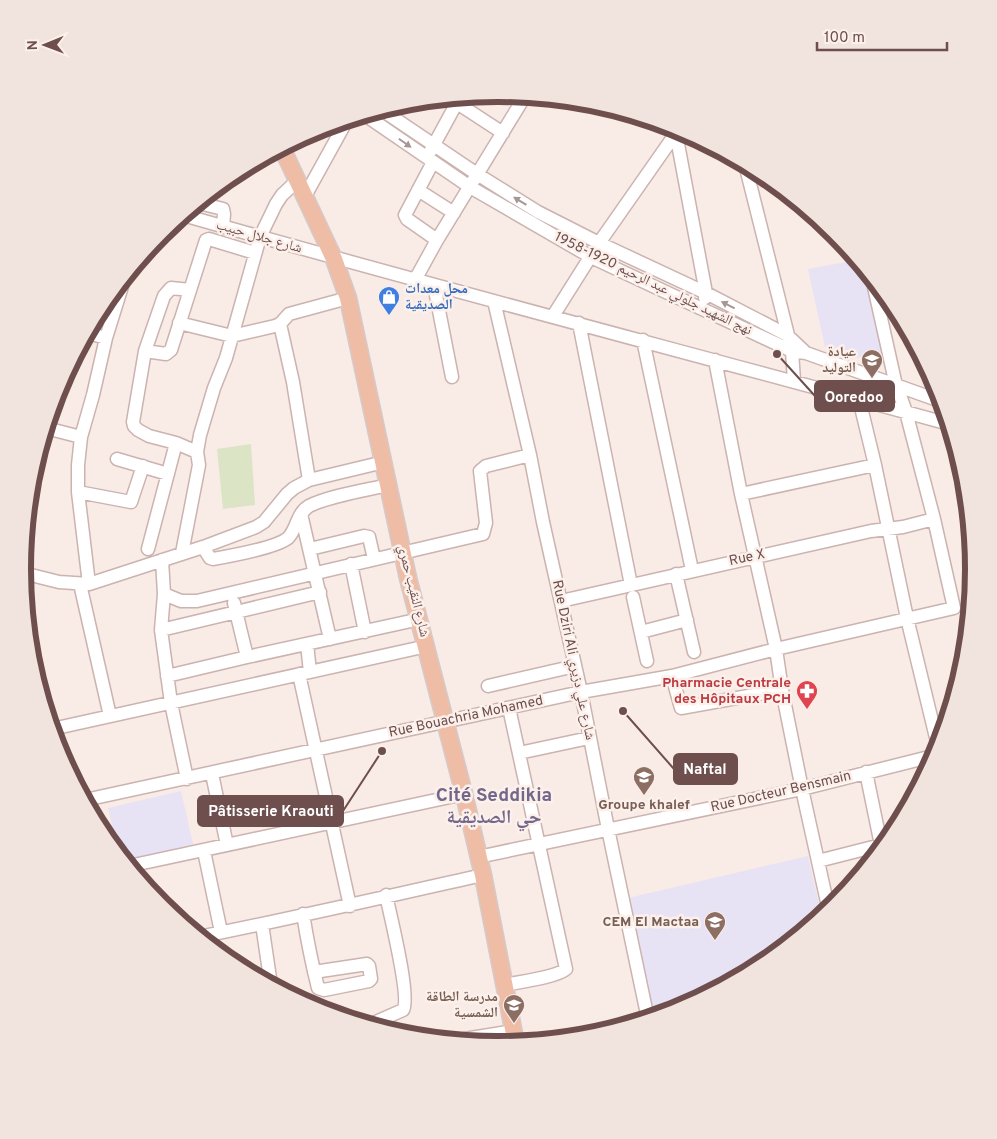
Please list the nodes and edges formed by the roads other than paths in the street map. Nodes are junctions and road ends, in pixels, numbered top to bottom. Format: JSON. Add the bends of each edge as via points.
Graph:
{"nodes":[{"id":1,"x":522,"y":103,"type":"edge"},
{"id":2,"x":456,"y":104,"type":"edge"},
{"id":3,"x":463,"y":104,"type":"edge"},
{"id":4,"x":394,"y":114,"type":"edge"},
{"id":5,"x":372,"y":120,"type":"edge"},
{"id":6,"x":342,"y":129,"type":"edge"},
{"id":7,"x":503,"y":133,"type":"junction"},
{"id":8,"x":672,"y":136,"type":"edge"},
{"id":9,"x":677,"y":138,"type":"edge"},
{"id":10,"x":433,"y":145,"type":"junction"},
{"id":11,"x":285,"y":154,"type":"edge"},
{"id":12,"x":430,"y":160,"type":"junction"},
{"id":13,"x":477,"y":174,"type":"junction"},
{"id":14,"x":748,"y":175,"type":"edge"},
{"id":15,"x":298,"y":180,"type":"junction"},
{"id":16,"x":470,"y":187,"type":"junction"},
{"id":17,"x":418,"y":190,"type":"junction"},
{"id":18,"x":305,"y":196,"type":"junction"},
{"id":19,"x":206,"y":205,"type":"edge"},
{"id":20,"x":538,"y":212,"type":"junction"},
{"id":21,"x":454,"y":213,"type":"junction"},
{"id":22,"x":191,"y":217,"type":"edge"},
{"id":23,"x":533,"y":224,"type":"junction"},
{"id":24,"x":223,"y":227,"type":"junction"},
{"id":25,"x":260,"y":237,"type":"junction"},
{"id":26,"x":437,"y":240,"type":"junction"},
{"id":27,"x":598,"y":244,"type":"junction"},
{"id":28,"x":255,"y":253,"type":"junction"},
{"id":29,"x":591,"y":257,"type":"junction"},
{"id":30,"x":334,"y":259,"type":"junction"},
{"id":31,"x":415,"y":280,"type":"junction"},
{"id":32,"x":434,"y":285,"type":"junction"},
{"id":33,"x":190,"y":290,"type":"junction"},
{"id":34,"x":706,"y":294,"type":"junction"},
{"id":35,"x":876,"y":294,"type":"edge"},
{"id":36,"x":348,"y":298,"type":"junction"},
{"id":37,"x":118,"y":299,"type":"edge"},
{"id":38,"x":494,"y":301,"type":"junction"},
{"id":39,"x":702,"y":308,"type":"junction"},
{"id":40,"x":553,"y":316,"type":"junction"},
{"id":41,"x":179,"y":323,"type":"junction"},
{"id":42,"x":579,"y":323,"type":"junction"},
{"id":43,"x":280,"y":324,"type":"junction"},
{"id":44,"x":95,"y":335,"type":"edge"},
{"id":45,"x":787,"y":335,"type":"junction"},
{"id":46,"x":232,"y":336,"type":"junction"},
{"id":47,"x":106,"y":338,"type":"junction"},
{"id":48,"x":643,"y":340,"type":"junction"},
{"id":49,"x":145,"y":351,"type":"junction"},
{"id":50,"x":792,"y":351,"type":"junction"},
{"id":51,"x":806,"y":354,"type":"junction"},
{"id":52,"x":715,"y":360,"type":"junction"},
{"id":53,"x":452,"y":377,"type":"dead end"},
{"id":54,"x":794,"y":381,"type":"junction"},
{"id":55,"x":897,"y":386,"type":"junction"},
{"id":56,"x":859,"y":399,"type":"junction"},
{"id":57,"x":933,"y":399,"type":"edge"},
{"id":58,"x":906,"y":412,"type":"junction"},
{"id":59,"x":942,"y":422,"type":"edge"},
{"id":60,"x":53,"y":430,"type":"edge"},
{"id":61,"x":81,"y":437,"type":"junction"},
{"id":62,"x":176,"y":443,"type":"junction"},
{"id":63,"x":197,"y":452,"type":"junction"},
{"id":64,"x":530,"y":455,"type":"junction"},
{"id":65,"x":117,"y":459,"type":"dead end"},
{"id":66,"x":384,"y":462,"type":"junction"},
{"id":67,"x":875,"y":465,"type":"junction"},
{"id":68,"x":142,"y":466,"type":"junction"},
{"id":69,"x":168,"y":474,"type":"junction"},
{"id":70,"x":309,"y":480,"type":"junction"},
{"id":71,"x":388,"y":485,"type":"junction"},
{"id":72,"x":78,"y":492,"type":"junction"},
{"id":73,"x":741,"y":494,"type":"junction"},
{"id":74,"x":301,"y":514,"type":"junction"},
{"id":75,"x":934,"y":519,"type":"junction"},
{"id":76,"x":888,"y":528,"type":"junction"},
{"id":77,"x":203,"y":547,"type":"junction"},
{"id":78,"x":148,"y":549,"type":"dead end"},
{"id":79,"x":310,"y":549,"type":"junction"},
{"id":80,"x":403,"y":552,"type":"junction"},
{"id":81,"x":182,"y":553,"type":"junction"},
{"id":82,"x":755,"y":557,"type":"junction"},
{"id":83,"x":374,"y":559,"type":"junction"},
{"id":84,"x":162,"y":560,"type":"junction"},
{"id":85,"x":351,"y":564,"type":"junction"},
{"id":86,"x":692,"y":570,"type":"junction"},
{"id":87,"x":314,"y":573,"type":"junction"},
{"id":88,"x":676,"y":574,"type":"junction"},
{"id":89,"x":31,"y":575,"type":"edge"},
{"id":90,"x":85,"y":584,"type":"junction"},
{"id":91,"x":632,"y":591,"type":"junction"},
{"id":92,"x":320,"y":592,"type":"junction"},
{"id":93,"x":164,"y":594,"type":"junction"},
{"id":94,"x":232,"y":594,"type":"junction"},
{"id":95,"x":561,"y":601,"type":"junction"},
{"id":96,"x":236,"y":612,"type":"junction"},
{"id":97,"x":906,"y":618,"type":"junction"},
{"id":98,"x":420,"y":619,"type":"junction"},
{"id":99,"x":687,"y":620,"type":"junction"},
{"id":100,"x":161,"y":630,"type":"junction"},
{"id":101,"x":365,"y":632,"type":"junction"},
{"id":102,"x":641,"y":632,"type":"junction"},
{"id":103,"x":330,"y":638,"type":"junction"},
{"id":104,"x":307,"y":644,"type":"junction"},
{"id":105,"x":426,"y":646,"type":"junction"},
{"id":106,"x":776,"y":649,"type":"junction"},
{"id":107,"x":694,"y":652,"type":"dead end"},
{"id":108,"x":247,"y":656,"type":"junction"},
{"id":109,"x":647,"y":661,"type":"dead end"},
{"id":110,"x":575,"y":666,"type":"junction"},
{"id":111,"x":304,"y":673,"type":"junction"},
{"id":112,"x":167,"y":676,"type":"junction"},
{"id":113,"x":672,"y":676,"type":"junction"},
{"id":114,"x":488,"y":686,"type":"dead end"},
{"id":115,"x":782,"y":690,"type":"junction"},
{"id":116,"x":581,"y":692,"type":"junction"},
{"id":117,"x":171,"y":703,"type":"junction"},
{"id":118,"x":509,"y":708,"type":"junction"},
{"id":119,"x":110,"y":716,"type":"junction"},
{"id":120,"x":444,"y":722,"type":"junction"},
{"id":121,"x":59,"y":727,"type":"edge"},
{"id":122,"x":935,"y":735,"type":"edge"},
{"id":123,"x":590,"y":738,"type":"junction"},
{"id":124,"x":316,"y":750,"type":"junction"},
{"id":125,"x":519,"y":753,"type":"junction"},
{"id":126,"x":926,"y":758,"type":"edge"},
{"id":127,"x":866,"y":772,"type":"junction"},
{"id":128,"x":212,"y":774,"type":"junction"},
{"id":129,"x":187,"y":779,"type":"junction"},
{"id":130,"x":802,"y":789,"type":"junction"},
{"id":131,"x":464,"y":794,"type":"junction"},
{"id":132,"x":92,"y":799,"type":"edge"},
{"id":133,"x":331,"y":822,"type":"junction"},
{"id":134,"x":608,"y":829,"type":"junction"},
{"id":135,"x":880,"y":839,"type":"edge"},
{"id":136,"x":540,"y":843,"type":"junction"},
{"id":137,"x":227,"y":845,"type":"junction"},
{"id":138,"x":874,"y":847,"type":"edge"},
{"id":139,"x":204,"y":850,"type":"junction"},
{"id":140,"x":478,"y":858,"type":"junction"},
{"id":141,"x":818,"y":861,"type":"junction"},
{"id":142,"x":136,"y":864,"type":"edge"},
{"id":143,"x":483,"y":875,"type":"junction"},
{"id":144,"x":386,"y":895,"type":"junction"},
{"id":145,"x":828,"y":901,"type":"edge"},
{"id":146,"x":350,"y":906,"type":"junction"},
{"id":147,"x":303,"y":914,"type":"junction"},
{"id":148,"x":262,"y":924,"type":"junction"},
{"id":149,"x":221,"y":932,"type":"junction"},
{"id":150,"x":208,"y":935,"type":"edge"},
{"id":151,"x":314,"y":972,"type":"dead end"},
{"id":152,"x":269,"y":976,"type":"edge"},
{"id":153,"x":504,"y":985,"type":"junction"},
{"id":154,"x":647,"y":1013,"type":"edge"},
{"id":155,"x":379,"y":1021,"type":"edge"},
{"id":156,"x":515,"y":1036,"type":"edge"}],
"edges":[{"from":1,"to":7,"type":"street"},
{"from":2,"to":10,"type":"street"},
{"from":3,"to":7,"type":"street"},
{"from":4,"to":10,"type":"street","name":"نهج الشهيد جلولي عبد الرحيم 1920-1958"},
{"from":5,"to":12,"type":"street","name":"نهج الشهيد جلولي عبد الرحيم 1920-1958","one_way":true},
{"from":6,"to":18,"type":"street"},
{"from":7,"to":13,"type":"street"},
{"from":8,"to":27,"type":"street"},
{"from":9,"to":34,"type":"street"},
{"from":10,"to":12,"type":"street"},
{"from":10,"to":13,"type":"street","name":"نهج الشهيد جلولي عبد الرحيم 1920-1958"},
{"from":11,"to":15,"type":"main road","name":"شارع النقيب حمري"},
{"from":12,"to":16,"type":"street","name":"نهج الشهيد جلولي عبد الرحيم 1920-1958"},
{"from":12,"to":17,"type":"street"},
{"from":13,"to":16,"type":"street"},
{"from":20,"to":13,"type":"street","name":"نهج الشهيد جلولي عبد الرحيم 1920-1958","one_way":true},
{"from":14,"to":45,"type":"street"},
{"from":15,"to":18,"type":"main road","name":"شارع النقيب حمري"},
{"from":15,"to":25,"type":"street","via":[[282,195]]},
{"from":16,"to":21,"type":"street"},
{"from":16,"to":23,"type":"street","name":"نهج الشهيد جلولي عبد الرحيم 1920-1958"},
{"from":17,"to":21,"type":"street"},
{"from":17,"to":26,"type":"street","via":[[406,217]]},
{"from":18,"to":30,"type":"main road","name":"شارع النقيب حمري"},
{"from":19,"to":24,"type":"street","via":[[223,209]]},
{"from":20,"to":23,"type":"street"},
{"from":20,"to":27,"type":"street","name":"نهج الشهيد جلولي عبد الرحيم 1920-1958"},
{"from":21,"to":26,"type":"street"},
{"from":22,"to":24,"type":"street","name":"شارع جلال حبيب"},
{"from":23,"to":29,"type":"street","name":"نهج الشهيد جلولي عبد الرحيم 1920-1958"},
{"from":24,"to":25,"type":"street","name":"شارع جلال حبيب"},
{"from":25,"to":28,"type":"street"},
{"from":25,"to":30,"type":"street","name":"شارع جلال حبيب"},
{"from":26,"to":31,"type":"street"},
{"from":27,"to":29,"type":"street"},
{"from":27,"to":34,"type":"street","name":"نهج الشهيد جلولي عبد الرحيم 1920-1958"},
{"from":28,"to":33,"type":"street","via":[[206,240]]},
{"from":28,"to":46,"type":"street"},
{"from":29,"to":39,"type":"street","name":"نهج الشهيد جلولي عبد الرحيم 1920-1958"},
{"from":29,"to":40,"type":"street"},
{"from":30,"to":31,"type":"street","name":"شارع جلال حبيب"},
{"from":30,"to":36,"type":"main road","name":"شارع النقيب حمري"},
{"from":31,"to":32,"type":"street","name":"شارع جلال حبيب"},
{"from":32,"to":38,"type":"street","name":"شارع جلال حبيب"},
{"from":32,"to":53,"type":"street"},
{"from":33,"to":41,"type":"street"},
{"from":33,"to":49,"type":"street","via":[[171,288],[166,292]]},
{"from":34,"to":39,"type":"street"},
{"from":45,"to":34,"type":"street","name":"نهج الشهيد جلولي عبد الرحيم 1920-1958","one_way":true},
{"from":35,"to":55,"type":"street"},
{"from":36,"to":43,"type":"street","via":[[289,314]]},
{"from":36,"to":66,"type":"main road","name":"شارع النقيب حمري"},
{"from":37,"to":47,"type":"street"},
{"from":38,"to":40,"type":"street","name":"شارع جلال حبيب"},
{"from":38,"to":64,"type":"street","name":"Rue Dziri Ali شارع علي دزيري"},
{"from":39,"to":50,"type":"street","name":"نهج الشهيد جلولي عبد الرحيم 1920-1958"},
{"from":40,"to":42,"type":"street","name":"شارع جلال حبيب"},
{"from":41,"to":46,"type":"street"},
{"from":41,"to":49,"type":"street","via":[[168,354]]},
{"from":42,"to":48,"type":"street","name":"شارع جلال حبيب"},
{"from":42,"to":91,"type":"street"},
{"from":43,"to":46,"type":"street"},
{"from":43,"to":70,"type":"street"},
{"from":44,"to":47,"type":"street"},
{"from":45,"to":50,"type":"street"},
{"from":45,"to":51,"type":"street"},
{"from":46,"to":63,"type":"street"},
{"from":47,"to":61,"type":"street"},
{"from":48,"to":52,"type":"street","name":"شارع جلال حبيب"},
{"from":48,"to":86,"type":"street"},
{"from":49,"to":62,"type":"street","via":[[134,426],[150,436]]},
{"from":50,"to":51,"type":"street","name":"نهج الشهيد جلولي عبد الرحيم 1920-1958"},
{"from":50,"to":54,"type":"street"},
{"from":51,"to":55,"type":"street"},
{"from":52,"to":54,"type":"street","name":"شارع جلال حبيب"},
{"from":52,"to":73,"type":"street"},
{"from":54,"to":56,"type":"street","name":"شارع جلال حبيب"},
{"from":55,"to":57,"type":"street"},
{"from":55,"to":58,"type":"street"},
{"from":56,"to":58,"type":"street","name":"شارع جلال حبيب"},
{"from":56,"to":67,"type":"street"},
{"from":58,"to":59,"type":"street","name":"شارع جلال حبيب"},
{"from":58,"to":75,"type":"street"},
{"from":60,"to":61,"type":"street"},
{"from":61,"to":72,"type":"street"},
{"from":62,"to":63,"type":"street"},
{"from":62,"to":69,"type":"street"},
{"from":63,"to":81,"type":"street","via":[[199,464]]},
{"from":64,"to":80,"type":"street","via":[[486,466],[480,471],[486,524],[483,534]]},
{"from":64,"to":95,"type":"street","name":"Rue Dziri Ali شارع علي دزيري"},
{"from":65,"to":68,"type":"street"},
{"from":66,"to":70,"type":"street"},
{"from":66,"to":71,"type":"main road","name":"شارع النقيب حمري"},
{"from":67,"to":73,"type":"street"},
{"from":67,"to":76,"type":"street"},
{"from":68,"to":69,"type":"street"},
{"from":68,"to":72,"type":"street","via":[[131,502]]},
{"from":69,"to":78,"type":"street"},
{"from":70,"to":77,"type":"street","via":[[287,494],[264,522]]},
{"from":71,"to":74,"type":"street","via":[[310,505]]},
{"from":71,"to":80,"type":"main road","name":"شارع النقيب حمري"},
{"from":72,"to":90,"type":"street"},
{"from":73,"to":82,"type":"street"},
{"from":74,"to":77,"type":"street","via":[[283,541],[214,559]]},
{"from":74,"to":79,"type":"street"},
{"from":75,"to":76,"type":"street","name":"Rue X"},
{"from":75,"to":97,"type":"street","name":"Rue Bouachria Mohamed","via":[[954,608]]},
{"from":76,"to":82,"type":"street","name":"Rue X"},
{"from":76,"to":97,"type":"street"},
{"from":77,"to":81,"type":"street"},
{"from":79,"to":83,"type":"street","via":[[364,536],[369,538]]},
{"from":79,"to":87,"type":"street"},
{"from":80,"to":83,"type":"street"},
{"from":80,"to":98,"type":"main road","name":"شارع النقيب حمري"},
{"from":81,"to":84,"type":"street"},
{"from":82,"to":86,"type":"street","name":"Rue X"},
{"from":82,"to":106,"type":"street"},
{"from":83,"to":85,"type":"street"},
{"from":84,"to":90,"type":"street"},
{"from":84,"to":93,"type":"street"},
{"from":85,"to":87,"type":"street"},
{"from":85,"to":101,"type":"street"},
{"from":86,"to":88,"type":"street","name":"Rue X"},
{"from":87,"to":92,"type":"street"},
{"from":87,"to":94,"type":"street"},
{"from":88,"to":91,"type":"street","name":"Rue X"},
{"from":88,"to":99,"type":"street"},
{"from":89,"to":90,"type":"street"},
{"from":90,"to":119,"type":"street"},
{"from":91,"to":95,"type":"street","name":"Rue X"},
{"from":91,"to":102,"type":"street"},
{"from":92,"to":96,"type":"street"},
{"from":92,"to":103,"type":"street"},
{"from":93,"to":94,"type":"street","via":[[189,602]]},
{"from":93,"to":100,"type":"street"},
{"from":94,"to":96,"type":"street"},
{"from":95,"to":110,"type":"street","name":"Rue Dziri Ali شارع علي دزيري"},
{"from":96,"to":100,"type":"street"},
{"from":96,"to":108,"type":"street"},
{"from":97,"to":106,"type":"street","name":"Rue Bouachria Mohamed"},
{"from":97,"to":122,"type":"street"},
{"from":98,"to":101,"type":"street"},
{"from":98,"to":105,"type":"main road","name":"شارع النقيب حمري"},
{"from":99,"to":102,"type":"street"},
{"from":99,"to":107,"type":"street"},
{"from":100,"to":112,"type":"street"},
{"from":101,"to":103,"type":"street"},
{"from":102,"to":109,"type":"street"},
{"from":103,"to":104,"type":"street"},
{"from":104,"to":108,"type":"street"},
{"from":104,"to":111,"type":"street"},
{"from":105,"to":111,"type":"street"},
{"from":105,"to":120,"type":"main road","name":"شارع النقيب حمري"},
{"from":106,"to":113,"type":"street","name":"Rue Bouachria Mohamed"},
{"from":106,"to":115,"type":"street"},
{"from":108,"to":112,"type":"street"},
{"from":110,"to":114,"type":"street"},
{"from":110,"to":116,"type":"street","name":"Rue Dziri Ali شارع علي دزيري"},
{"from":111,"to":117,"type":"street"},
{"from":111,"to":124,"type":"street"},
{"from":112,"to":117,"type":"street"},
{"from":113,"to":115,"type":"street","via":[[681,708]]},
{"from":113,"to":116,"type":"street","name":"Rue Bouachria Mohamed"},
{"from":115,"to":130,"type":"street"},
{"from":116,"to":118,"type":"street","name":"Rue Bouachria Mohamed"},
{"from":116,"to":123,"type":"street","name":"Rue Dziri Ali شارع علي دزيري"},
{"from":117,"to":119,"type":"street"},
{"from":117,"to":129,"type":"street"},
{"from":118,"to":120,"type":"street","name":"Rue Bouachria Mohamed"},
{"from":118,"to":125,"type":"street"},
{"from":119,"to":121,"type":"street"},
{"from":120,"to":124,"type":"street","name":"Rue Bouachria Mohamed"},
{"from":120,"to":131,"type":"main road","name":"شارع النقيب حمري"},
{"from":123,"to":125,"type":"street"},
{"from":123,"to":134,"type":"street","name":"Rue Dziri Ali شارع علي دزيري"},
{"from":124,"to":128,"type":"street","name":"Rue Bouachria Mohamed"},
{"from":124,"to":133,"type":"street"},
{"from":125,"to":136,"type":"street"},
{"from":126,"to":127,"type":"street","name":"Rue Docteur Bensmain"},
{"from":127,"to":130,"type":"street","name":"Rue Docteur Bensmain"},
{"from":127,"to":135,"type":"street"},
{"from":128,"to":129,"type":"street","name":"Rue Bouachria Mohamed"},
{"from":128,"to":137,"type":"street"},
{"from":129,"to":132,"type":"street","name":"Rue Bouachria Mohamed"},
{"from":130,"to":134,"type":"street","name":"Rue Docteur Bensmain"},
{"from":130,"to":141,"type":"street"},
{"from":131,"to":133,"type":"street"},
{"from":131,"to":140,"type":"main road","name":"شارع النقيب حمري"},
{"from":133,"to":137,"type":"street"},
{"from":133,"to":146,"type":"street"},
{"from":134,"to":136,"type":"street","name":"Rue Docteur Bensmain"},
{"from":134,"to":154,"type":"street","name":"Rue Dziri Ali شارع علي دزيري"},
{"from":136,"to":140,"type":"street","name":"Rue Docteur Bensmain"},
{"from":136,"to":153,"type":"street","via":[[566,970]]},
{"from":137,"to":139,"type":"street"},
{"from":138,"to":141,"type":"street"},
{"from":139,"to":142,"type":"street"},
{"from":139,"to":149,"type":"street"},
{"from":140,"to":143,"type":"main road","name":"شارع النقيب حمري"},
{"from":141,"to":145,"type":"street"},
{"from":143,"to":144,"type":"street"},
{"from":143,"to":153,"type":"main road","name":"شارع النقيب حمري"},
{"from":144,"to":146,"type":"street"},
{"from":144,"to":155,"type":"street","via":[[405,1006]]},
{"from":146,"to":147,"type":"street"},
{"from":147,"to":148,"type":"street"},
{"from":147,"to":151,"type":"street"},
{"from":148,"to":149,"type":"street"},
{"from":148,"to":152,"type":"street"},
{"from":149,"to":150,"type":"street"},
{"from":153,"to":156,"type":"main road","name":"شارع النقيب حمري"}]}
